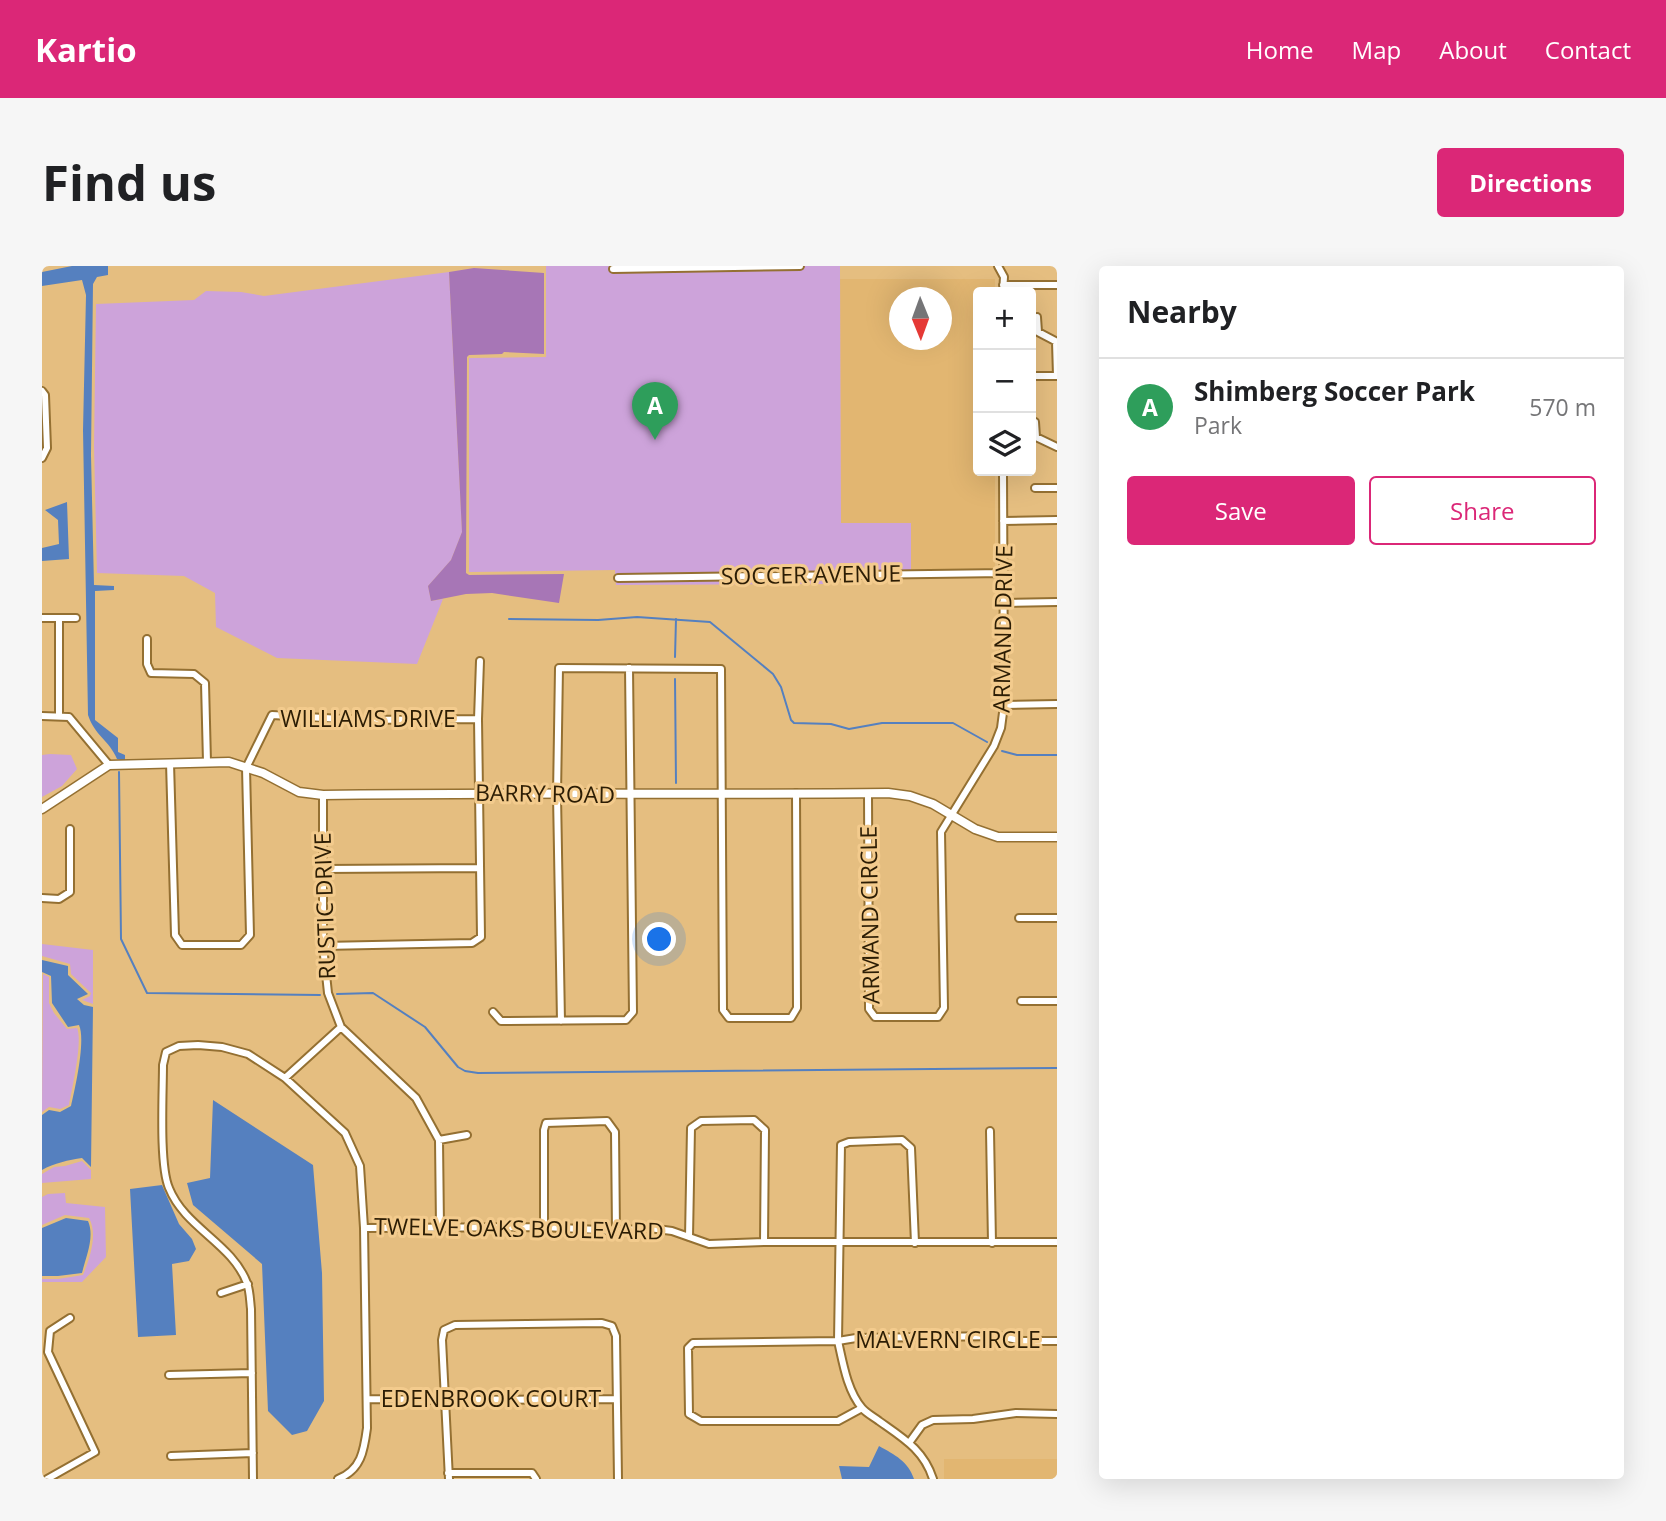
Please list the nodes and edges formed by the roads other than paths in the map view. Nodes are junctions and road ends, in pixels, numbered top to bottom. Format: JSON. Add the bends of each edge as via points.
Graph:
{"nodes":[{"id":1,"x":800,"y":266,"type":"edge"},
{"id":2,"x":998,"y":266,"type":"edge"},
{"id":3,"x":614,"y":269,"type":"dead end"},
{"id":4,"x":1057,"y":285,"type":"edge"},
{"id":5,"x":1003,"y":287,"type":"edge"},
{"id":6,"x":1030,"y":287,"type":"edge"},
{"id":7,"x":1037,"y":317,"type":"dead end"},
{"id":8,"x":1056,"y":342,"type":"edge"},
{"id":9,"x":1036,"y":376,"type":"dead end"},
{"id":10,"x":42,"y":391,"type":"edge"},
{"id":11,"x":1036,"y":437,"type":"edge"},
{"id":12,"x":1054,"y":446,"type":"edge"},
{"id":13,"x":42,"y":458,"type":"edge"},
{"id":14,"x":1003,"y":476,"type":"edge"},
{"id":15,"x":1035,"y":488,"type":"dead end"},
{"id":16,"x":1057,"y":488,"type":"edge"},
{"id":17,"x":1057,"y":520,"type":"edge"},
{"id":18,"x":1003,"y":521,"type":"junction"},
{"id":19,"x":1004,"y":573,"type":"junction"},
{"id":20,"x":618,"y":578,"type":"dead end"},
{"id":21,"x":1057,"y":602,"type":"edge"},
{"id":22,"x":1003,"y":603,"type":"junction"},
{"id":23,"x":42,"y":618,"type":"edge"},
{"id":24,"x":59,"y":618,"type":"junction"},
{"id":25,"x":76,"y":618,"type":"dead end"},
{"id":26,"x":147,"y":639,"type":"dead end"},
{"id":27,"x":480,"y":661,"type":"dead end"},
{"id":28,"x":629,"y":668,"type":"junction"},
{"id":29,"x":1057,"y":704,"type":"edge"},
{"id":30,"x":1004,"y":705,"type":"junction"},
{"id":31,"x":42,"y":716,"type":"edge"},
{"id":32,"x":59,"y":716,"type":"junction"},
{"id":33,"x":478,"y":719,"type":"junction"},
{"id":34,"x":207,"y":762,"type":"junction"},
{"id":35,"x":170,"y":763,"type":"junction"},
{"id":36,"x":108,"y":765,"type":"junction"},
{"id":37,"x":247,"y":768,"type":"junction"},
{"id":38,"x":480,"y":793,"type":"junction"},
{"id":39,"x":796,"y":793,"type":"junction"},
{"id":40,"x":721,"y":794,"type":"junction"},
{"id":41,"x":868,"y":794,"type":"junction"},
{"id":42,"x":323,"y":795,"type":"junction"},
{"id":43,"x":557,"y":795,"type":"junction"},
{"id":44,"x":631,"y":795,"type":"junction"},
{"id":45,"x":42,"y":808,"type":"edge"},
{"id":46,"x":953,"y":816,"type":"junction"},
{"id":47,"x":70,"y":829,"type":"dead end"},
{"id":48,"x":1057,"y":837,"type":"edge"},
{"id":49,"x":480,"y":867,"type":"junction"},
{"id":50,"x":322,"y":869,"type":"junction"},
{"id":51,"x":42,"y":898,"type":"edge"},
{"id":52,"x":1019,"y":918,"type":"dead end"},
{"id":53,"x":1057,"y":918,"type":"edge"},
{"id":54,"x":323,"y":946,"type":"junction"},
{"id":55,"x":1057,"y":1000,"type":"edge"},
{"id":56,"x":1021,"y":1001,"type":"dead end"},
{"id":57,"x":493,"y":1012,"type":"dead end"},
{"id":58,"x":561,"y":1021,"type":"junction"},
{"id":59,"x":341,"y":1027,"type":"junction"},
{"id":60,"x":285,"y":1078,"type":"junction"},
{"id":61,"x":990,"y":1131,"type":"dead end"},
{"id":62,"x":467,"y":1135,"type":"dead end"},
{"id":63,"x":439,"y":1140,"type":"junction"},
{"id":64,"x":440,"y":1227,"type":"junction"},
{"id":65,"x":544,"y":1227,"type":"junction"},
{"id":66,"x":364,"y":1228,"type":"junction"},
{"id":67,"x":616,"y":1231,"type":"junction"},
{"id":68,"x":689,"y":1237,"type":"junction"},
{"id":69,"x":764,"y":1242,"type":"junction"},
{"id":70,"x":839,"y":1242,"type":"junction"},
{"id":71,"x":1057,"y":1242,"type":"edge"},
{"id":72,"x":915,"y":1243,"type":"junction"},
{"id":73,"x":992,"y":1243,"type":"junction"},
{"id":74,"x":248,"y":1284,"type":"junction"},
{"id":75,"x":221,"y":1293,"type":"dead end"},
{"id":76,"x":70,"y":1318,"type":"dead end"},
{"id":77,"x":1057,"y":1340,"type":"edge"},
{"id":78,"x":838,"y":1341,"type":"junction"},
{"id":79,"x":252,"y":1373,"type":"junction"},
{"id":80,"x":169,"y":1375,"type":"dead end"},
{"id":81,"x":367,"y":1399,"type":"junction"},
{"id":82,"x":615,"y":1399,"type":"junction"},
{"id":83,"x":444,"y":1401,"type":"junction"},
{"id":84,"x":862,"y":1408,"type":"junction"},
{"id":85,"x":1057,"y":1413,"type":"edge"},
{"id":86,"x":909,"y":1443,"type":"junction"},
{"id":87,"x":253,"y":1453,"type":"junction"},
{"id":88,"x":170,"y":1456,"type":"dead end"},
{"id":89,"x":448,"y":1476,"type":"edge"},
{"id":90,"x":351,"y":1477,"type":"edge"},
{"id":91,"x":47,"y":1479,"type":"edge"},
{"id":92,"x":253,"y":1479,"type":"edge"},
{"id":93,"x":338,"y":1479,"type":"edge"},
{"id":94,"x":536,"y":1479,"type":"edge"},
{"id":95,"x":618,"y":1479,"type":"edge"},
{"id":96,"x":933,"y":1479,"type":"edge"}],
"edges":[{"from":1,"to":3,"type":"street"},
{"from":2,"to":5,"type":"street"},
{"from":4,"to":6,"type":"street"},
{"from":7,"to":8,"type":"street","via":[[1038,332]]},
{"from":8,"to":9,"type":"street","via":[[1057,376]]},
{"from":10,"to":13,"type":"street","via":[[47,449]]},
{"from":11,"to":12,"type":"street"},
{"from":14,"to":18,"type":"street","name":"ARMAND DRIVE"},
{"from":15,"to":16,"type":"street"},
{"from":17,"to":18,"type":"street"},
{"from":18,"to":19,"type":"street","name":"ARMAND DRIVE"},
{"from":19,"to":20,"type":"street","name":"SOCCER AVENUE"},
{"from":19,"to":22,"type":"street","name":"ARMAND DRIVE"},
{"from":21,"to":22,"type":"street"},
{"from":22,"to":30,"type":"street","name":"ARMAND DRIVE"},
{"from":23,"to":24,"type":"street"},
{"from":24,"to":25,"type":"street"},
{"from":24,"to":32,"type":"street"},
{"from":26,"to":34,"type":"street","via":[[151,673],[194,674],[205,683]]},
{"from":27,"to":33,"type":"street"},
{"from":28,"to":40,"type":"street","via":[[721,669]]},
{"from":28,"to":43,"type":"street","via":[[559,668]]},
{"from":28,"to":44,"type":"street"},
{"from":29,"to":30,"type":"street"},
{"from":30,"to":46,"type":"street","name":"ARMAND DRIVE","via":[[994,746]]},
{"from":31,"to":32,"type":"street"},
{"from":32,"to":36,"type":"street","via":[[69,717]]},
{"from":33,"to":37,"type":"street","name":"WILLIAMS DRIVE","via":[[272,715]]},
{"from":33,"to":38,"type":"street"},
{"from":34,"to":35,"type":"street","name":"BARRY ROAD"},
{"from":34,"to":37,"type":"street","name":"BARRY ROAD"},
{"from":35,"to":36,"type":"street","name":"BARRY ROAD"},
{"from":35,"to":37,"type":"street","via":[[175,935],[182,945],[242,945],[250,935]]},
{"from":36,"to":45,"type":"street"},
{"from":37,"to":42,"type":"street","name":"BARRY ROAD","via":[[299,792]]},
{"from":38,"to":42,"type":"street","name":"BARRY ROAD"},
{"from":38,"to":43,"type":"street","name":"BARRY ROAD"},
{"from":38,"to":49,"type":"street"},
{"from":39,"to":40,"type":"street","name":"BARRY ROAD"},
{"from":39,"to":40,"type":"street","via":[[797,1008],[791,1018],[729,1018],[723,1010]]},
{"from":39,"to":41,"type":"street","name":"BARRY ROAD"},
{"from":40,"to":44,"type":"street","name":"BARRY ROAD"},
{"from":41,"to":46,"type":"street","name":"BARRY ROAD","via":[[910,796]]},
{"from":41,"to":46,"type":"street","name":"ARMAND CIRCLE","via":[[869,1009],[875,1017],[938,1017],[944,1007],[941,832]]},
{"from":42,"to":50,"type":"street","name":"RUSTIC DRIVE"},
{"from":43,"to":44,"type":"street","name":"BARRY ROAD"},
{"from":43,"to":58,"type":"street"},
{"from":44,"to":58,"type":"street","via":[[633,1012],[626,1020]]},
{"from":46,"to":48,"type":"street","name":"BARRY ROAD","via":[[998,837]]},
{"from":47,"to":51,"type":"street","via":[[71,892],[59,899]]},
{"from":49,"to":50,"type":"street"},
{"from":49,"to":54,"type":"street","via":[[481,937],[472,943]]},
{"from":50,"to":54,"type":"street","name":"RUSTIC DRIVE"},
{"from":52,"to":53,"type":"street"},
{"from":54,"to":59,"type":"street","name":"RUSTIC DRIVE","via":[[328,993]]},
{"from":55,"to":56,"type":"street"},
{"from":57,"to":58,"type":"street","via":[[501,1021]]},
{"from":59,"to":60,"type":"street"},
{"from":59,"to":63,"type":"street","name":"RUSTIC DRIVE","via":[[416,1098]]},
{"from":60,"to":66,"type":"street","name":"TWELVE OAKS BOULEVARD","via":[[345,1133],[360,1166]]},
{"from":60,"to":74,"type":"street","name":"TWELVE OAKS BOULEVARD","via":[[248,1054],[222,1047],[179,1046],[166,1052],[163,1065],[168,1187],[181,1209],[230,1256]]},
{"from":61,"to":73,"type":"street"},
{"from":62,"to":63,"type":"street"},
{"from":63,"to":64,"type":"street","name":"RUSTIC DRIVE"},
{"from":64,"to":65,"type":"street","name":"TWELVE OAKS BOULEVARD"},
{"from":64,"to":66,"type":"street","name":"TWELVE OAKS BOULEVARD"},
{"from":65,"to":67,"type":"street","name":"TWELVE OAKS BOULEVARD"},
{"from":65,"to":67,"type":"street","via":[[546,1123],[607,1121],[615,1132]]},
{"from":66,"to":81,"type":"street"},
{"from":67,"to":68,"type":"street","name":"TWELVE OAKS BOULEVARD","via":[[649,1228]]},
{"from":68,"to":69,"type":"street","name":"TWELVE OAKS BOULEVARD","via":[[709,1244]]},
{"from":68,"to":69,"type":"street","via":[[691,1128],[701,1121],[754,1121],[765,1130]]},
{"from":69,"to":70,"type":"street","name":"TWELVE OAKS BOULEVARD"},
{"from":70,"to":72,"type":"street","name":"TWELVE OAKS BOULEVARD"},
{"from":70,"to":72,"type":"street","via":[[841,1145],[902,1140],[911,1148]]},
{"from":70,"to":78,"type":"street"},
{"from":71,"to":73,"type":"street","name":"TWELVE OAKS BOULEVARD"},
{"from":72,"to":73,"type":"street","name":"TWELVE OAKS BOULEVARD"},
{"from":74,"to":75,"type":"street"},
{"from":74,"to":79,"type":"street","name":"TWELVE OAKS BOULEVARD"},
{"from":76,"to":91,"type":"street","via":[[50,1331],[48,1352],[95,1452]]},
{"from":77,"to":78,"type":"street","name":"MALVERN CIRCLE","via":[[999,1336]]},
{"from":78,"to":84,"type":"street","via":[[851,1388]]},
{"from":78,"to":84,"type":"street","name":"MALVERN CIRCLE","via":[[692,1343],[688,1349],[689,1415],[701,1420],[838,1421]]},
{"from":79,"to":80,"type":"street"},
{"from":79,"to":87,"type":"street","name":"TWELVE OAKS BOULEVARD"},
{"from":81,"to":83,"type":"street","name":"EDENBROOK COURT"},
{"from":81,"to":90,"type":"street","via":[[364,1450]]},
{"from":82,"to":83,"type":"street","name":"EDENBROOK COURT"},
{"from":82,"to":83,"type":"street","via":[[616,1336],[612,1326],[602,1323],[455,1325],[444,1330]]},
{"from":82,"to":95,"type":"street"},
{"from":83,"to":89,"type":"street"},
{"from":84,"to":86,"type":"street"},
{"from":85,"to":86,"type":"street","via":[[933,1420],[922,1425]]},
{"from":86,"to":96,"type":"street","via":[[928,1462]]},
{"from":87,"to":88,"type":"street"},
{"from":87,"to":92,"type":"street","name":"TWELVE OAKS BOULEVARD"},
{"from":89,"to":94,"type":"street","via":[[532,1473]]},
{"from":90,"to":93,"type":"street"}]}
